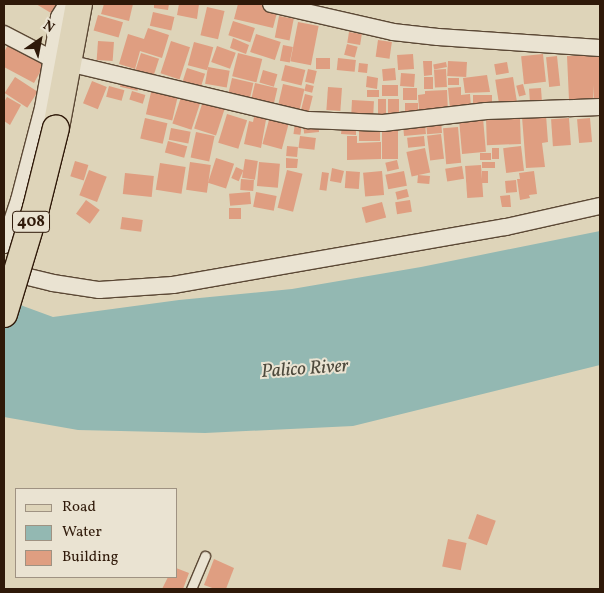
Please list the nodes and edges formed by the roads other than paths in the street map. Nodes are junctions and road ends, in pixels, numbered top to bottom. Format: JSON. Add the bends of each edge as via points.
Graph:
{"nodes":[{"id":1,"x":67,"y":4,"type":"edge"},
{"id":2,"x":79,"y":4,"type":"edge"},
{"id":3,"x":271,"y":4,"type":"edge"},
{"id":4,"x":4,"y":34,"type":"edge"},
{"id":5,"x":600,"y":48,"type":"edge"},
{"id":6,"x":60,"y":61,"type":"junction"},
{"id":7,"x":600,"y":107,"type":"edge"},
{"id":8,"x":600,"y":206,"type":"edge"},
{"id":9,"x":4,"y":244,"type":"edge"},
{"id":10,"x":4,"y":271,"type":"edge"},
{"id":11,"x":4,"y":314,"type":"edge"},
{"id":12,"x":205,"y":556,"type":"dead end"},
{"id":13,"x":191,"y":589,"type":"edge"}],
"edges":[{"from":1,"to":6,"type":"street","via":[[59,17]]},
{"from":2,"to":6,"type":"main road","number":"408"},
{"from":3,"to":5,"type":"street","via":[[392,32]]},
{"from":4,"to":6,"type":"street"},
{"from":6,"to":7,"type":"street","via":[[308,120],[382,123],[486,111]]},
{"from":6,"to":9,"type":"street"},
{"from":6,"to":11,"type":"main road","number":"408","bridge":true,"via":[[56,128]]},
{"from":8,"to":10,"type":"street","via":[[506,227],[174,285],[99,290]]},
{"from":12,"to":13,"type":"lane"}]}
